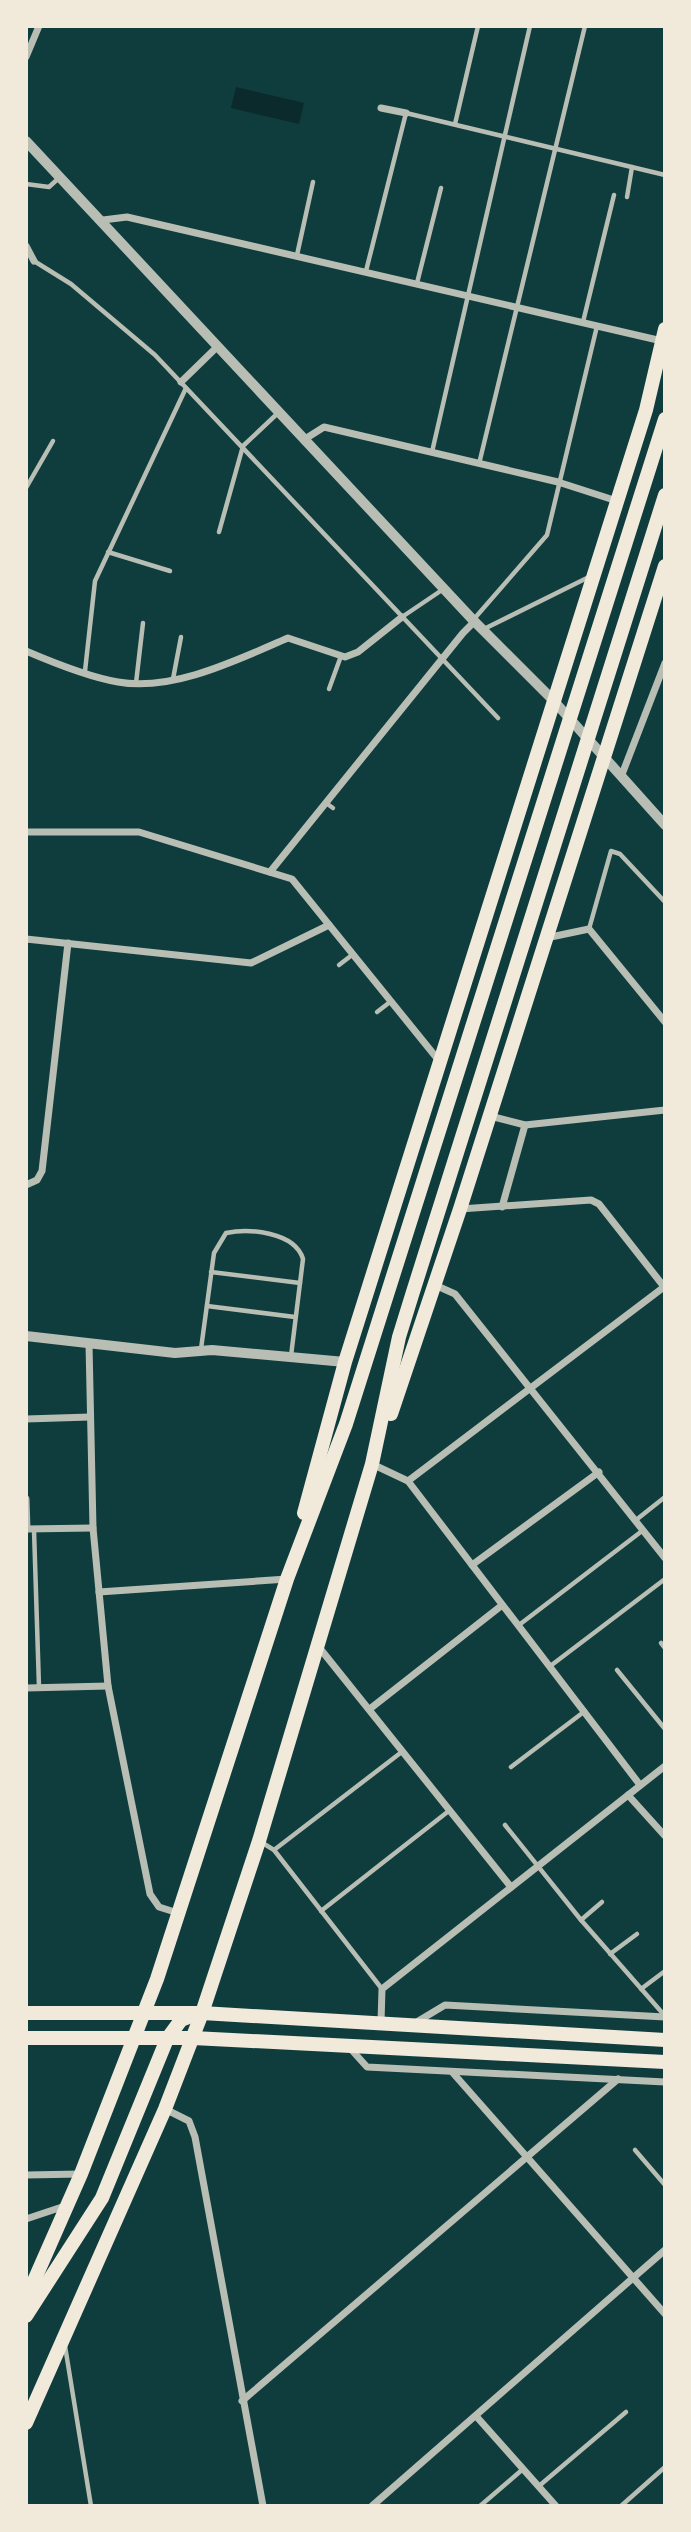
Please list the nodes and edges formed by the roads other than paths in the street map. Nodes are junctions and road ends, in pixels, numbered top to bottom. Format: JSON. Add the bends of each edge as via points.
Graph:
{"nodes":[{"id":1,"x":39,"y":26,"type":"edge"},
{"id":2,"x":478,"y":26,"type":"edge"},
{"id":3,"x":530,"y":26,"type":"edge"},
{"id":4,"x":585,"y":26,"type":"edge"},
{"id":5,"x":26,"y":57,"type":"edge"},
{"id":6,"x":381,"y":108,"type":"dead end"},
{"id":7,"x":406,"y":113,"type":"junction"},
{"id":8,"x":455,"y":125,"type":"junction"},
{"id":9,"x":506,"y":137,"type":"junction"},
{"id":10,"x":26,"y":141,"type":"edge"},
{"id":11,"x":555,"y":148,"type":"junction"},
{"id":12,"x":632,"y":167,"type":"junction"},
{"id":13,"x":665,"y":175,"type":"edge"},
{"id":14,"x":61,"y":177,"type":"junction"},
{"id":15,"x":313,"y":182,"type":"dead end"},
{"id":16,"x":26,"y":184,"type":"edge"},
{"id":17,"x":441,"y":188,"type":"dead end"},
{"id":18,"x":614,"y":195,"type":"dead end"},
{"id":19,"x":627,"y":197,"type":"dead end"},
{"id":20,"x":103,"y":220,"type":"junction"},
{"id":21,"x":26,"y":246,"type":"edge"},
{"id":22,"x":297,"y":255,"type":"junction"},
{"id":23,"x":34,"y":261,"type":"joint"},
{"id":24,"x":366,"y":271,"type":"junction"},
{"id":25,"x":417,"y":283,"type":"junction"},
{"id":26,"x":468,"y":295,"type":"junction"},
{"id":27,"x":519,"y":307,"type":"junction"},
{"id":28,"x":583,"y":322,"type":"junction"},
{"id":29,"x":597,"y":326,"type":"junction"},
{"id":30,"x":664,"y":335,"type":"edge"},
{"id":31,"x":218,"y":346,"type":"junction"},
{"id":32,"x":183,"y":385,"type":"junction"},
{"id":33,"x":280,"y":411,"type":"junction"},
{"id":34,"x":665,"y":419,"type":"edge"},
{"id":35,"x":305,"y":439,"type":"junction"},
{"id":36,"x":53,"y":441,"type":"dead end"},
{"id":37,"x":243,"y":448,"type":"junction"},
{"id":38,"x":432,"y":452,"type":"junction"},
{"id":39,"x":479,"y":464,"type":"junction"},
{"id":40,"x":558,"y":482,"type":"junction"},
{"id":41,"x":26,"y":488,"type":"edge"},
{"id":42,"x":665,"y":495,"type":"edge"},
{"id":43,"x":617,"y":501,"type":"junction"},
{"id":44,"x":219,"y":532,"type":"dead end"},
{"id":45,"x":108,"y":552,"type":"junction"},
{"id":46,"x":665,"y":566,"type":"edge"},
{"id":47,"x":170,"y":571,"type":"dead end"},
{"id":48,"x":593,"y":575,"type":"junction"},
{"id":49,"x":444,"y":588,"type":"junction"},
{"id":50,"x":402,"y":617,"type":"junction"},
{"id":51,"x":143,"y":623,"type":"dead end"},
{"id":52,"x":477,"y":623,"type":"junction"},
{"id":53,"x":181,"y":637,"type":"dead end"},
{"id":54,"x":26,"y":651,"type":"edge"},
{"id":55,"x":341,"y":656,"type":"junction"},
{"id":56,"x":441,"y":660,"type":"junction"},
{"id":57,"x":665,"y":663,"type":"edge"},
{"id":58,"x":85,"y":671,"type":"junction"},
{"id":59,"x":173,"y":679,"type":"junction"},
{"id":60,"x":661,"y":679,"type":"edge"},
{"id":61,"x":136,"y":682,"type":"junction"},
{"id":62,"x":329,"y":689,"type":"dead end"},
{"id":63,"x":553,"y":700,"type":"junction"},
{"id":64,"x":498,"y":718,"type":"dead end"},
{"id":65,"x":604,"y":759,"type":"junction"},
{"id":66,"x":621,"y":777,"type":"junction"},
{"id":67,"x":665,"y":825,"type":"edge"},
{"id":68,"x":26,"y":832,"type":"edge"},
{"id":69,"x":271,"y":872,"type":"junction"},
{"id":70,"x":665,"y":902,"type":"edge"},
{"id":71,"x":329,"y":925,"type":"junction"},
{"id":72,"x":589,"y":929,"type":"junction"},
{"id":73,"x":546,"y":938,"type":"junction"},
{"id":74,"x":26,"y":939,"type":"edge"},
{"id":75,"x":68,"y":943,"type":"junction"},
{"id":76,"x":352,"y":955,"type":"junction"},
{"id":77,"x":339,"y":965,"type":"dead end"},
{"id":78,"x":390,"y":1002,"type":"junction"},
{"id":79,"x":377,"y":1012,"type":"dead end"},
{"id":80,"x":665,"y":1022,"type":"edge"},
{"id":81,"x":441,"y":1062,"type":"junction"},
{"id":82,"x":665,"y":1110,"type":"edge"},
{"id":83,"x":489,"y":1116,"type":"junction"},
{"id":84,"x":525,"y":1125,"type":"junction"},
{"id":85,"x":26,"y":1185,"type":"edge"},
{"id":86,"x":502,"y":1207,"type":"junction"},
{"id":87,"x":460,"y":1209,"type":"junction"},
{"id":88,"x":211,"y":1272,"type":"junction"},
{"id":89,"x":300,"y":1283,"type":"junction"},
{"id":90,"x":435,"y":1285,"type":"junction"},
{"id":91,"x":664,"y":1287,"type":"edge"},
{"id":92,"x":207,"y":1306,"type":"junction"},
{"id":93,"x":295,"y":1317,"type":"junction"},
{"id":94,"x":26,"y":1336,"type":"edge"},
{"id":95,"x":89,"y":1344,"type":"junction"},
{"id":96,"x":201,"y":1351,"type":"junction"},
{"id":97,"x":291,"y":1356,"type":"junction"},
{"id":98,"x":345,"y":1362,"type":"junction"},
{"id":99,"x":530,"y":1386,"type":"junction"},
{"id":100,"x":90,"y":1417,"type":"junction"},
{"id":101,"x":26,"y":1419,"type":"edge"},
{"id":102,"x":372,"y":1464,"type":"junction"},
{"id":103,"x":599,"y":1472,"type":"junction"},
{"id":104,"x":408,"y":1481,"type":"junction"},
{"id":105,"x":665,"y":1497,"type":"edge"},
{"id":106,"x":26,"y":1499,"type":"edge"},
{"id":107,"x":636,"y":1520,"type":"junction"},
{"id":108,"x":93,"y":1528,"type":"junction"},
{"id":109,"x":29,"y":1529,"type":"edge"},
{"id":110,"x":643,"y":1530,"type":"junction"},
{"id":111,"x":665,"y":1558,"type":"edge"},
{"id":112,"x":472,"y":1565,"type":"junction"},
{"id":113,"x":287,"y":1579,"type":"junction"},
{"id":114,"x":665,"y":1579,"type":"edge"},
{"id":115,"x":99,"y":1592,"type":"junction"},
{"id":116,"x":501,"y":1606,"type":"junction"},
{"id":117,"x":518,"y":1626,"type":"junction"},
{"id":118,"x":318,"y":1646,"type":"junction"},
{"id":119,"x":549,"y":1667,"type":"junction"},
{"id":120,"x":617,"y":1670,"type":"dead end"},
{"id":121,"x":108,"y":1686,"type":"junction"},
{"id":122,"x":39,"y":1687,"type":"junction"},
{"id":123,"x":26,"y":1688,"type":"edge"},
{"id":124,"x":371,"y":1709,"type":"junction"},
{"id":125,"x":586,"y":1711,"type":"junction"},
{"id":126,"x":665,"y":1729,"type":"edge"},
{"id":127,"x":404,"y":1750,"type":"junction"},
{"id":128,"x":665,"y":1766,"type":"edge"},
{"id":129,"x":511,"y":1767,"type":"dead end"},
{"id":130,"x":640,"y":1785,"type":"junction"},
{"id":131,"x":628,"y":1795,"type":"junction"},
{"id":132,"x":451,"y":1810,"type":"junction"},
{"id":133,"x":505,"y":1825,"type":"dead end"},
{"id":134,"x":665,"y":1836,"type":"edge"},
{"id":135,"x":259,"y":1841,"type":"junction"},
{"id":136,"x":274,"y":1850,"type":"junction"},
{"id":137,"x":537,"y":1867,"type":"junction"},
{"id":138,"x":512,"y":1886,"type":"junction"},
{"id":139,"x":602,"y":1902,"type":"dead end"},
{"id":140,"x":321,"y":1911,"type":"junction"},
{"id":141,"x":179,"y":1914,"type":"junction"},
{"id":142,"x":581,"y":1920,"type":"junction"},
{"id":143,"x":637,"y":1934,"type":"dead end"},
{"id":144,"x":610,"y":1954,"type":"junction"},
{"id":145,"x":665,"y":1971,"type":"edge"},
{"id":146,"x":382,"y":1989,"type":"junction"},
{"id":147,"x":641,"y":1989,"type":"junction"},
{"id":148,"x":26,"y":2013,"type":"edge"},
{"id":149,"x":144,"y":2013,"type":"junction"},
{"id":150,"x":202,"y":2013,"type":"junction"},
{"id":151,"x":665,"y":2017,"type":"edge"},
{"id":152,"x":381,"y":2022,"type":"junction"},
{"id":153,"x":414,"y":2024,"type":"junction"},
{"id":154,"x":26,"y":2038,"type":"edge"},
{"id":155,"x":193,"y":2038,"type":"junction"},
{"id":156,"x":135,"y":2039,"type":"junction"},
{"id":157,"x":167,"y":2039,"type":"junction"},
{"id":158,"x":665,"y":2040,"type":"edge"},
{"id":159,"x":349,"y":2046,"type":"junction"},
{"id":160,"x":665,"y":2062,"type":"edge"},
{"id":161,"x":453,"y":2073,"type":"junction"},
{"id":162,"x":618,"y":2079,"type":"junction"},
{"id":163,"x":665,"y":2081,"type":"edge"},
{"id":164,"x":165,"y":2109,"type":"junction"},
{"id":165,"x":635,"y":2150,"type":"dead end"},
{"id":166,"x":526,"y":2157,"type":"junction"},
{"id":167,"x":81,"y":2174,"type":"junction"},
{"id":168,"x":26,"y":2175,"type":"edge"},
{"id":169,"x":665,"y":2185,"type":"edge"},
{"id":170,"x":68,"y":2205,"type":"junction"},
{"id":171,"x":26,"y":2219,"type":"edge"},
{"id":172,"x":665,"y":2250,"type":"edge"},
{"id":173,"x":633,"y":2278,"type":"junction"},
{"id":174,"x":26,"y":2299,"type":"edge"},
{"id":175,"x":665,"y":2314,"type":"edge"},
{"id":176,"x":26,"y":2316,"type":"edge"},
{"id":177,"x":64,"y":2342,"type":"junction"},
{"id":178,"x":242,"y":2401,"type":"junction"},
{"id":179,"x":626,"y":2412,"type":"dead end"},
{"id":180,"x":476,"y":2416,"type":"junction"},
{"id":181,"x":26,"y":2423,"type":"edge"},
{"id":182,"x":665,"y":2467,"type":"edge"},
{"id":183,"x":523,"y":2469,"type":"junction"},
{"id":184,"x":538,"y":2486,"type":"junction"},
{"id":185,"x":91,"y":2506,"type":"edge"},
{"id":186,"x":263,"y":2506,"type":"edge"},
{"id":187,"x":372,"y":2506,"type":"edge"},
{"id":188,"x":480,"y":2506,"type":"edge"},
{"id":189,"x":556,"y":2506,"type":"edge"},
{"id":190,"x":621,"y":2506,"type":"edge"}],
"edges":[{"from":1,"to":5,"type":"street"},
{"from":2,"to":8,"type":"lane"},
{"from":3,"to":9,"type":"lane"},
{"from":4,"to":11,"type":"lane"},
{"from":6,"to":7,"type":"street"},
{"from":7,"to":8,"type":"lane"},
{"from":7,"to":24,"type":"lane"},
{"from":8,"to":9,"type":"lane"},
{"from":9,"to":11,"type":"lane"},
{"from":9,"to":26,"type":"lane"},
{"from":10,"to":14,"type":"street"},
{"from":11,"to":12,"type":"lane"},
{"from":11,"to":27,"type":"lane"},
{"from":12,"to":13,"type":"lane"},
{"from":12,"to":19,"type":"lane"},
{"from":14,"to":16,"type":"lane","via":[[49,187]]},
{"from":14,"to":20,"type":"street"},
{"from":15,"to":22,"type":"lane"},
{"from":17,"to":25,"type":"lane"},
{"from":18,"to":28,"type":"lane"},
{"from":20,"to":22,"type":"street","via":[[127,217]]},
{"from":20,"to":31,"type":"street"},
{"from":21,"to":23,"type":"street"},
{"from":22,"to":24,"type":"street"},
{"from":23,"to":32,"type":"lane","via":[[101,308]]},
{"from":24,"to":25,"type":"street"},
{"from":25,"to":26,"type":"street"},
{"from":26,"to":27,"type":"street"},
{"from":26,"to":38,"type":"lane"},
{"from":27,"to":28,"type":"street"},
{"from":27,"to":39,"type":"lane"},
{"from":28,"to":29,"type":"street"},
{"from":29,"to":30,"type":"street"},
{"from":29,"to":40,"type":"lane"},
{"from":30,"to":43,"type":"main road"},
{"from":31,"to":32,"type":"street"},
{"from":31,"to":33,"type":"street"},
{"from":32,"to":37,"type":"lane"},
{"from":32,"to":45,"type":"lane"},
{"from":33,"to":35,"type":"street"},
{"from":33,"to":37,"type":"lane"},
{"from":34,"to":113,"type":"main road","via":[[346,1424]]},
{"from":35,"to":38,"type":"street","via":[[324,427]]},
{"from":35,"to":49,"type":"street"},
{"from":36,"to":41,"type":"lane"},
{"from":37,"to":44,"type":"lane"},
{"from":37,"to":50,"type":"lane"},
{"from":38,"to":39,"type":"street"},
{"from":39,"to":40,"type":"street"},
{"from":40,"to":43,"type":"street"},
{"from":40,"to":52,"type":"lane","via":[[547,535]]},
{"from":42,"to":102,"type":"main road","via":[[412,1295]]},
{"from":43,"to":48,"type":"main road"},
{"from":45,"to":47,"type":"lane"},
{"from":45,"to":58,"type":"lane","via":[[95,581]]},
{"from":46,"to":65,"type":"main road"},
{"from":48,"to":52,"type":"lane"},
{"from":48,"to":63,"type":"main road"},
{"from":49,"to":50,"type":"lane"},
{"from":49,"to":52,"type":"street"},
{"from":50,"to":55,"type":"street","via":[[358,652]]},
{"from":50,"to":56,"type":"lane"},
{"from":51,"to":61,"type":"lane"},
{"from":52,"to":56,"type":"street"},
{"from":52,"to":63,"type":"street"},
{"from":53,"to":59,"type":"lane"},
{"from":54,"to":58,"type":"street"},
{"from":55,"to":59,"type":"street","via":[[288,638],[231,664]]},
{"from":55,"to":62,"type":"lane"},
{"from":56,"to":64,"type":"lane"},
{"from":56,"to":69,"type":"street"},
{"from":57,"to":60,"type":"street"},
{"from":58,"to":61,"type":"street","via":[[119,682]]},
{"from":59,"to":61,"type":"street"},
{"from":60,"to":66,"type":"street"},
{"from":63,"to":65,"type":"street"},
{"from":63,"to":81,"type":"main road"},
{"from":65,"to":66,"type":"street"},
{"from":65,"to":73,"type":"main road"},
{"from":66,"to":67,"type":"street"},
{"from":68,"to":69,"type":"street","via":[[139,832]]},
{"from":69,"to":71,"type":"street","via":[[292,879]]},
{"from":70,"to":72,"type":"lane","via":[[620,854],[611,851]]},
{"from":71,"to":75,"type":"street","via":[[251,963]]},
{"from":71,"to":76,"type":"street"},
{"from":72,"to":73,"type":"street"},
{"from":72,"to":80,"type":"street"},
{"from":73,"to":83,"type":"main road"},
{"from":74,"to":75,"type":"street"},
{"from":75,"to":85,"type":"street","via":[[42,1171]]},
{"from":76,"to":77,"type":"lane"},
{"from":76,"to":78,"type":"street"},
{"from":78,"to":79,"type":"lane"},
{"from":78,"to":81,"type":"street"},
{"from":81,"to":98,"type":"main road"},
{"from":82,"to":84,"type":"street"},
{"from":83,"to":84,"type":"street"},
{"from":83,"to":87,"type":"main road"},
{"from":84,"to":86,"type":"street"},
{"from":86,"to":87,"type":"street"},
{"from":86,"to":91,"type":"street","via":[[591,1200],[600,1204]]},
{"from":87,"to":90,"type":"main road"},
{"from":88,"to":89,"type":"lane"},
{"from":88,"to":89,"type":"lane","via":[[219,1240],[239,1230],[294,1243],[303,1259]]},
{"from":88,"to":92,"type":"lane"},
{"from":89,"to":93,"type":"lane"},
{"from":90,"to":99,"type":"street","via":[[455,1294]]},
{"from":90,"to":102,"type":"main road"},
{"from":91,"to":99,"type":"street"},
{"from":92,"to":93,"type":"lane"},
{"from":92,"to":96,"type":"lane"},
{"from":93,"to":97,"type":"lane"},
{"from":94,"to":95,"type":"street"},
{"from":95,"to":96,"type":"street","via":[[175,1353]]},
{"from":95,"to":100,"type":"street"},
{"from":96,"to":97,"type":"street"},
{"from":97,"to":98,"type":"street"},
{"from":98,"to":113,"type":"main road"},
{"from":99,"to":103,"type":"street"},
{"from":99,"to":104,"type":"street"},
{"from":100,"to":101,"type":"street"},
{"from":100,"to":108,"type":"street"},
{"from":102,"to":104,"type":"street"},
{"from":102,"to":118,"type":"main road"},
{"from":103,"to":107,"type":"street"},
{"from":103,"to":112,"type":"street"},
{"from":104,"to":112,"type":"street"},
{"from":105,"to":107,"type":"lane"},
{"from":106,"to":109,"type":"street"},
{"from":107,"to":110,"type":"street"},
{"from":108,"to":109,"type":"street"},
{"from":108,"to":115,"type":"street"},
{"from":109,"to":122,"type":"lane"},
{"from":110,"to":111,"type":"street"},
{"from":110,"to":117,"type":"lane"},
{"from":112,"to":116,"type":"street"},
{"from":113,"to":115,"type":"street"},
{"from":113,"to":141,"type":"main road"},
{"from":114,"to":119,"type":"lane"},
{"from":115,"to":121,"type":"street"},
{"from":116,"to":117,"type":"street"},
{"from":116,"to":124,"type":"street"},
{"from":117,"to":119,"type":"street"},
{"from":118,"to":124,"type":"street"},
{"from":118,"to":135,"type":"main road"},
{"from":119,"to":125,"type":"street"},
{"from":120,"to":126,"type":"lane"},
{"from":121,"to":122,"type":"street"},
{"from":121,"to":141,"type":"street","via":[[150,1894],[159,1907]]},
{"from":122,"to":123,"type":"street"},
{"from":124,"to":127,"type":"street"},
{"from":125,"to":129,"type":"lane"},
{"from":125,"to":130,"type":"street"},
{"from":127,"to":132,"type":"street"},
{"from":127,"to":136,"type":"lane"},
{"from":128,"to":130,"type":"street"},
{"from":130,"to":131,"type":"street"},
{"from":131,"to":134,"type":"street"},
{"from":131,"to":137,"type":"street"},
{"from":132,"to":138,"type":"street"},
{"from":132,"to":140,"type":"lane"},
{"from":133,"to":137,"type":"lane"},
{"from":135,"to":136,"type":"lane"},
{"from":135,"to":150,"type":"main road"},
{"from":136,"to":140,"type":"lane"},
{"from":137,"to":138,"type":"street"},
{"from":137,"to":142,"type":"lane"},
{"from":138,"to":146,"type":"street"},
{"from":139,"to":142,"type":"lane"},
{"from":140,"to":146,"type":"lane"},
{"from":141,"to":149,"type":"main road"},
{"from":142,"to":144,"type":"lane"},
{"from":143,"to":144,"type":"lane"},
{"from":144,"to":147,"type":"lane"},
{"from":145,"to":147,"type":"lane"},
{"from":146,"to":152,"type":"street"},
{"from":147,"to":151,"type":"lane"},
{"from":148,"to":149,"type":"main road"},
{"from":149,"to":150,"type":"main road"},
{"from":149,"to":156,"type":"main road"},
{"from":150,"to":152,"type":"main road"},
{"from":150,"to":155,"type":"main road"},
{"from":150,"to":157,"type":"main road","via":[[181,2020]]},
{"from":151,"to":153,"type":"street","via":[[445,2005]]},
{"from":152,"to":153,"type":"main road"},
{"from":153,"to":158,"type":"main road"},
{"from":154,"to":156,"type":"main road"},
{"from":155,"to":157,"type":"main road"},
{"from":155,"to":159,"type":"main road"},
{"from":155,"to":164,"type":"main road"},
{"from":156,"to":157,"type":"main road"},
{"from":156,"to":167,"type":"main road"},
{"from":157,"to":176,"type":"main road","via":[[102,2198]]},
{"from":159,"to":160,"type":"main road"},
{"from":159,"to":161,"type":"street","via":[[367,2067]]},
{"from":161,"to":162,"type":"street"},
{"from":161,"to":166,"type":"street"},
{"from":162,"to":163,"type":"street"},
{"from":162,"to":166,"type":"street"},
{"from":164,"to":177,"type":"main road"},
{"from":164,"to":178,"type":"street","via":[[188,2122],[195,2137]]},
{"from":165,"to":169,"type":"lane"},
{"from":166,"to":173,"type":"street"},
{"from":166,"to":178,"type":"street"},
{"from":167,"to":168,"type":"street"},
{"from":167,"to":170,"type":"main road"},
{"from":170,"to":171,"type":"street"},
{"from":170,"to":174,"type":"main road"},
{"from":172,"to":173,"type":"street"},
{"from":173,"to":175,"type":"street"},
{"from":173,"to":180,"type":"street"},
{"from":177,"to":181,"type":"main road"},
{"from":177,"to":185,"type":"lane"},
{"from":178,"to":186,"type":"street"},
{"from":179,"to":184,"type":"lane"},
{"from":180,"to":183,"type":"street"},
{"from":180,"to":187,"type":"street"},
{"from":182,"to":190,"type":"lane"},
{"from":183,"to":184,"type":"street"},
{"from":183,"to":188,"type":"lane"},
{"from":184,"to":189,"type":"street"}]}
